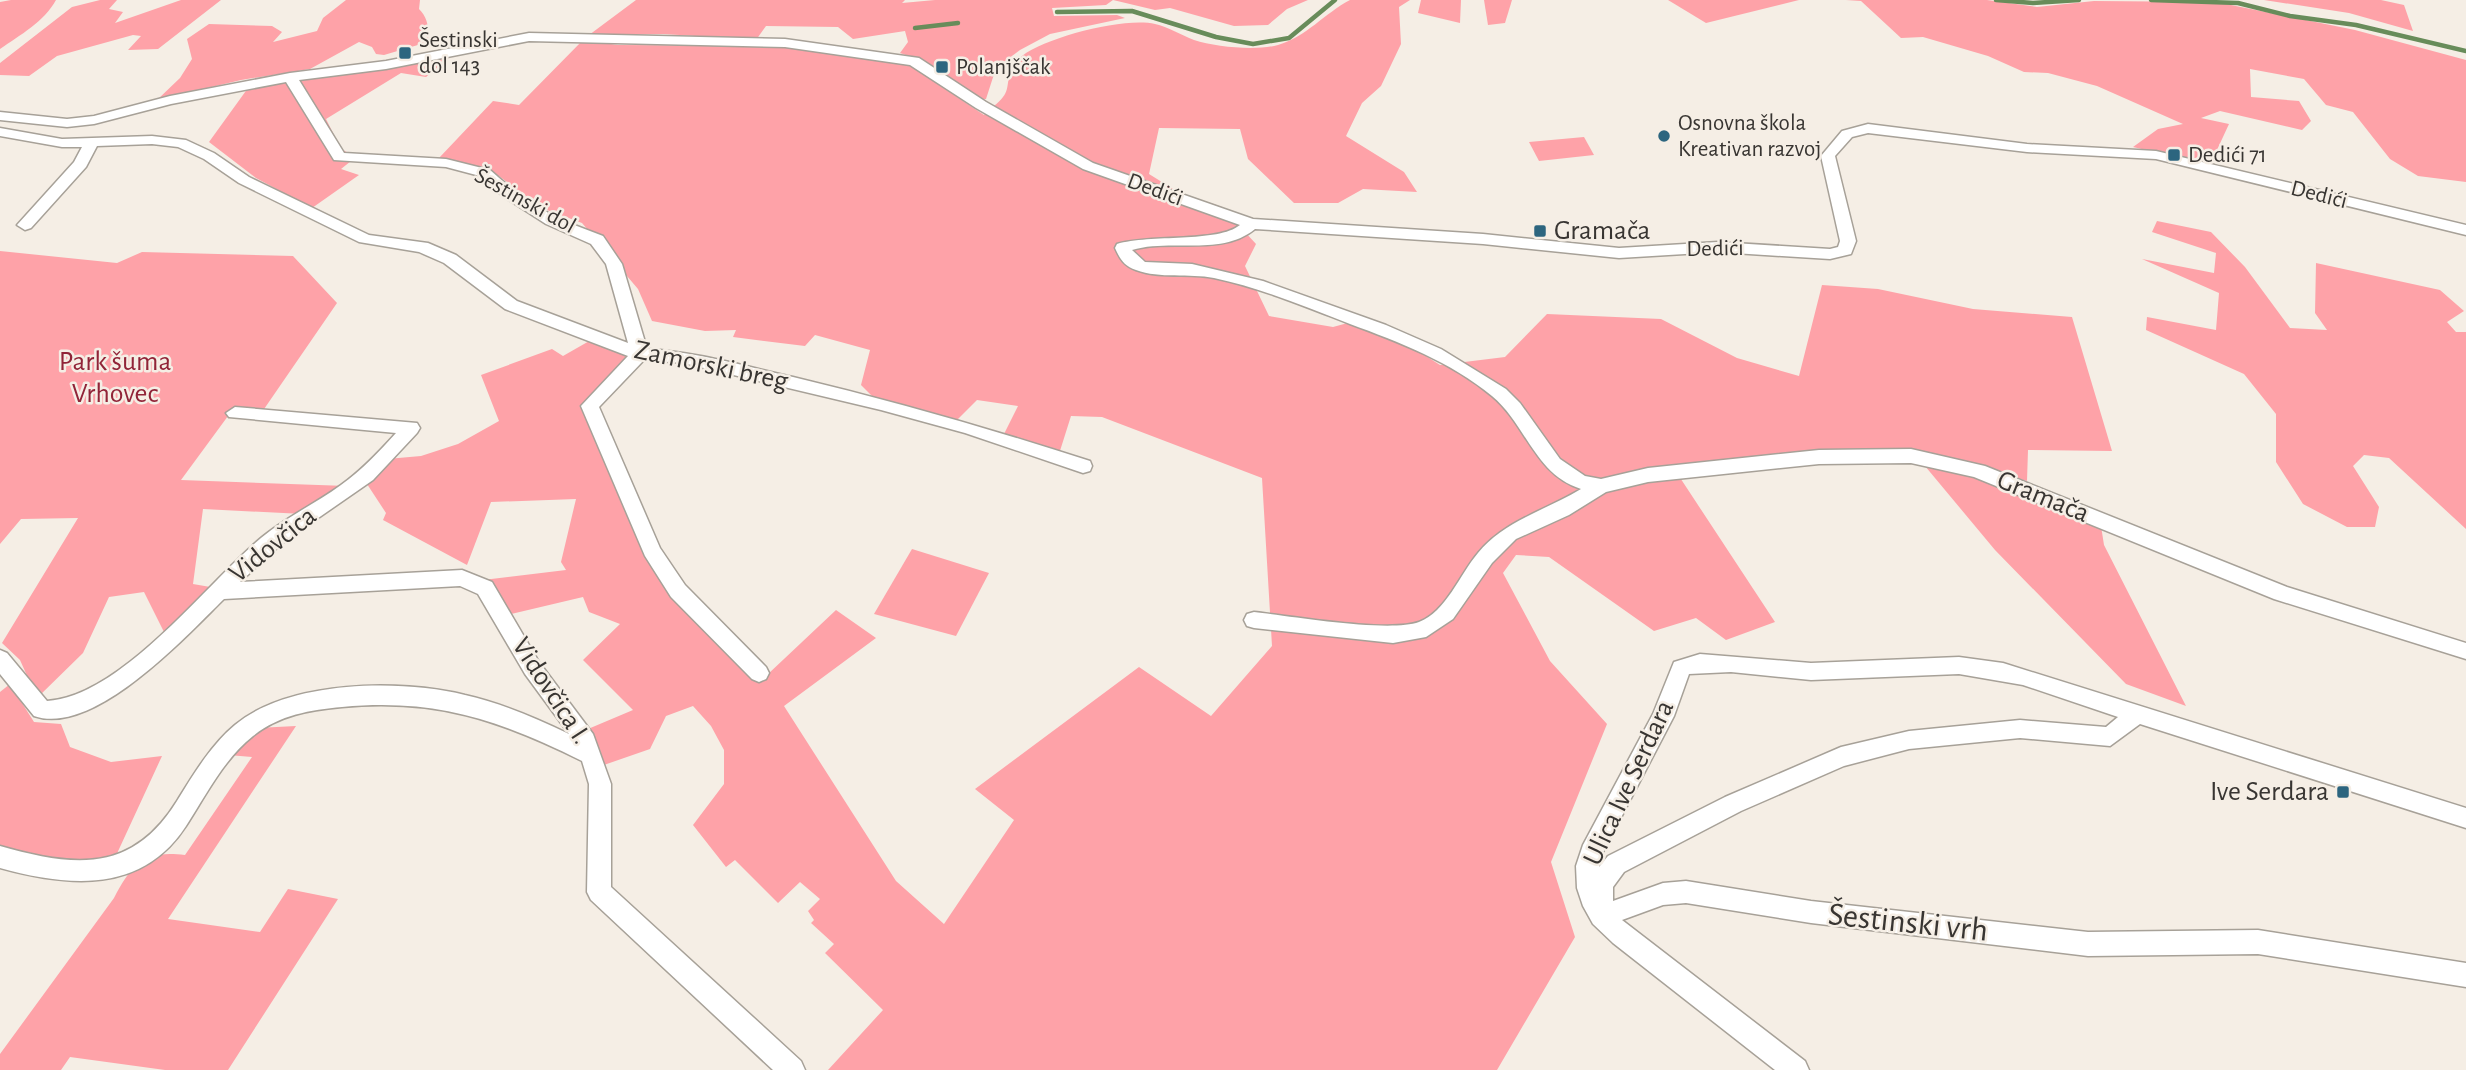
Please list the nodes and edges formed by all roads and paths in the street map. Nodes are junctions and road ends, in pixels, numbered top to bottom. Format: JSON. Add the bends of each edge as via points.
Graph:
{"nodes":[{"id":1,"x":290,"y":77,"type":"junction"},
{"id":2,"x":0,"y":116,"type":"edge"},
{"id":3,"x":0,"y":132,"type":"edge"},
{"id":4,"x":91,"y":144,"type":"junction"},
{"id":5,"x":1251,"y":224,"type":"junction"},
{"id":6,"x":25,"y":225,"type":"dead end"},
{"id":7,"x":2466,"y":230,"type":"edge"},
{"id":8,"x":640,"y":354,"type":"junction"},
{"id":9,"x":234,"y":413,"type":"dead end"},
{"id":10,"x":1083,"y":466,"type":"dead end"},
{"id":11,"x":1601,"y":486,"type":"junction"},
{"id":12,"x":218,"y":591,"type":"junction"},
{"id":13,"x":1254,"y":620,"type":"dead end"},
{"id":14,"x":2466,"y":651,"type":"edge"},
{"id":15,"x":0,"y":659,"type":"edge"},
{"id":16,"x":759,"y":673,"type":"dead end"},
{"id":17,"x":2137,"y":714,"type":"junction"},
{"id":18,"x":592,"y":755,"type":"junction"},
{"id":19,"x":2466,"y":818,"type":"edge"},
{"id":20,"x":0,"y":857,"type":"edge"},
{"id":21,"x":1601,"y":916,"type":"junction"},
{"id":22,"x":2466,"y":975,"type":"edge"},
{"id":23,"x":792,"y":1070,"type":"edge"},
{"id":24,"x":1796,"y":1070,"type":"edge"}],
"edges":[{"from":1,"to":2,"type":"street","via":[[94,120],[67,123]]},
{"from":1,"to":5,"type":"street","name":"Dedići","via":[[386,65],[529,37],[785,43],[914,61],[1088,166]]},
{"from":1,"to":8,"type":"street","name":"Šestinski dol","via":[[339,157],[446,163],[485,173],[551,221],[597,240],[614,264]]},
{"from":3,"to":4,"type":"street","name":"Zamorski breg"},
{"from":4,"to":6,"type":"street","via":[[81,164]]},
{"from":4,"to":8,"type":"street","name":"Zamorski breg","via":[[181,143],[244,180],[365,239],[422,247],[450,259],[511,305]]},
{"from":5,"to":7,"type":"street","name":"Dedići","via":[[1619,253],[1718,247],[1830,254],[1845,250],[1848,242],[1828,156],[1836,143],[1855,130],[1867,130],[2031,148],[2156,155]]},
{"from":5,"to":11,"type":"street","name":"Gramača","via":[[1238,234],[1132,243],[1123,248],[1134,265],[1190,268],[1273,289],[1373,326],[1469,372],[1518,411],[1553,465],[1568,479]]},
{"from":8,"to":10,"type":"street","name":"Zamorski breg","via":[[683,357],[881,404]]},
{"from":8,"to":16,"type":"street","via":[[590,405],[652,551],[678,591]]},
{"from":9,"to":12,"type":"street","name":"Vidovčica","via":[[411,428],[360,481],[292,524]]},
{"from":11,"to":13,"type":"street","name":"Gramača","via":[[1509,534],[1485,558],[1446,613],[1426,629],[1393,635]]},
{"from":11,"to":14,"type":"street","name":"Gramača","via":[[1648,475],[1819,457],[1911,456],[1978,471],[2281,593]]},
{"from":12,"to":15,"type":"street","name":"Vidovčica","via":[[108,689],[63,712],[42,710]]},
{"from":12,"to":18,"type":"street","name":"Vidovčica I.","via":[[446,578],[477,582]]},
{"from":17,"to":19,"type":"street","name":"Ulica Ive Serdara"},
{"from":17,"to":21,"type":"street","name":"Ulica Ive Serdara","via":[[2110,737],[2020,729],[1909,740],[1841,757],[1733,804],[1616,864],[1601,884]]},
{"from":17,"to":21,"type":"street","name":"Ulica Ive Serdara","via":[[2006,672],[1960,664],[1816,672],[1684,664],[1632,779],[1591,852],[1587,888]]},
{"from":18,"to":20,"type":"street","via":[[538,727],[447,698],[411,693],[304,702],[274,712],[244,730],[159,844],[125,865],[93,872],[33,867]]},
{"from":18,"to":23,"type":"street","name":"Vidovčica I.","via":[[600,795],[599,892]]},
{"from":21,"to":22,"type":"street","name":"Šestinski vrh","via":[[1662,894],[1686,892],[1811,912],[2088,943],[2271,944]]},
{"from":21,"to":24,"type":"street"}]}
